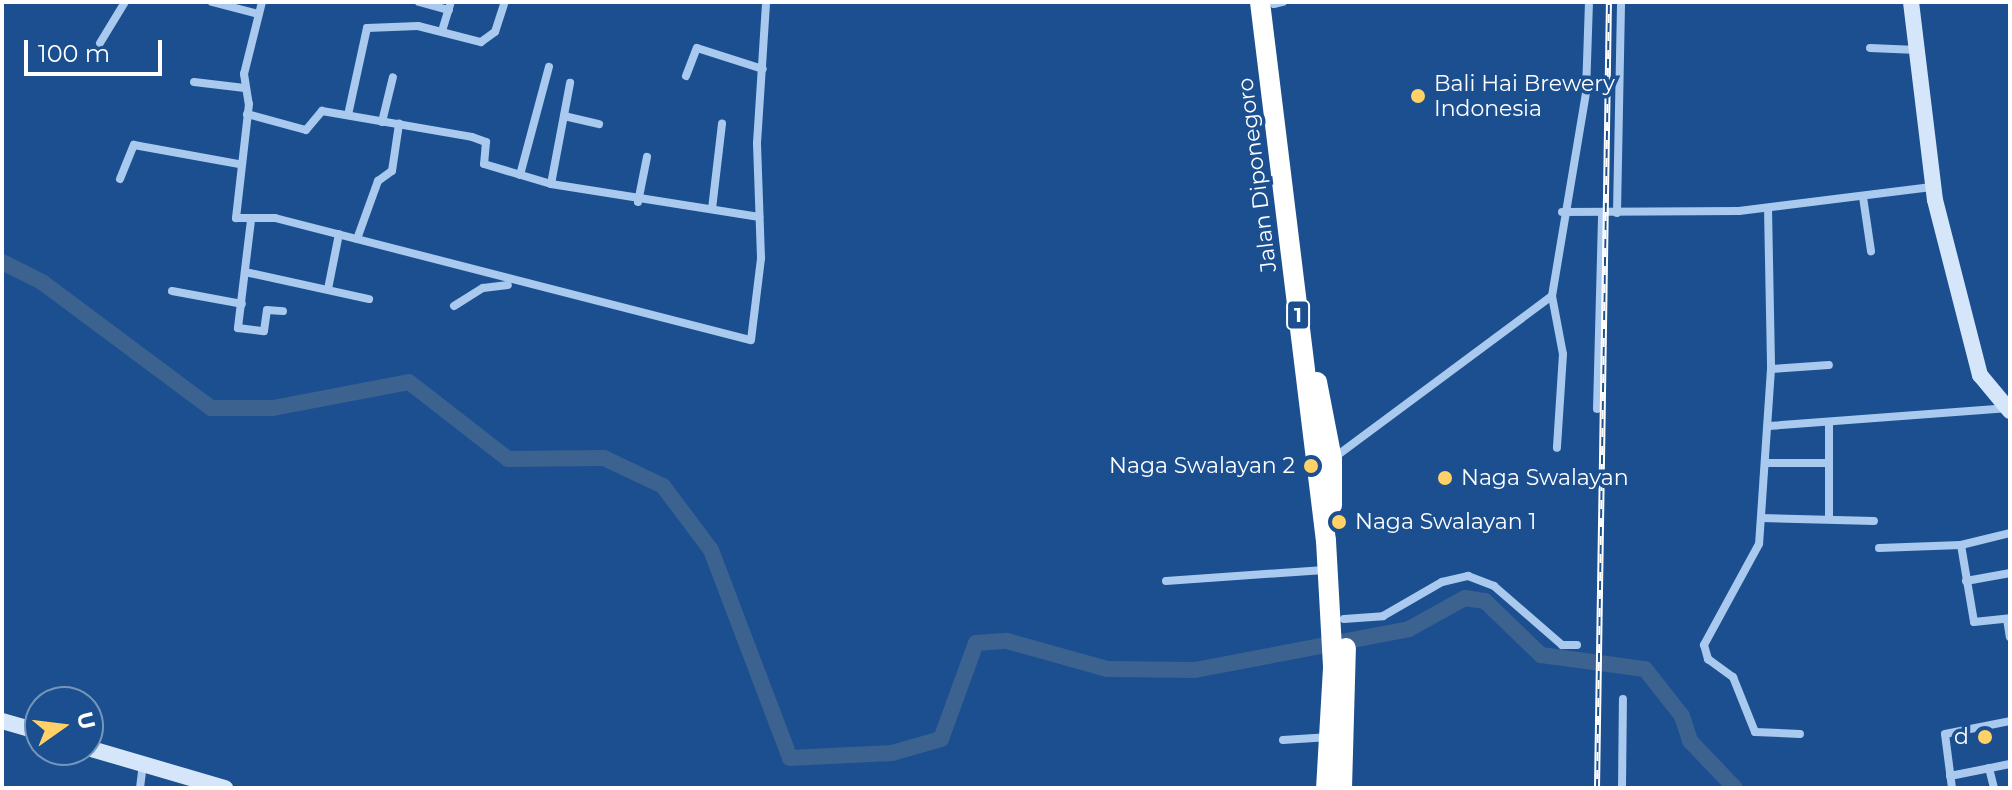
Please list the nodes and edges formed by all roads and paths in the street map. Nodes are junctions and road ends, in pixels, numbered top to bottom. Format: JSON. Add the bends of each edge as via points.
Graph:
{"nodes":[{"id":1,"x":125,"y":2,"type":"edge"},
{"id":2,"x":212,"y":2,"type":"edge"},
{"id":3,"x":262,"y":2,"type":"edge"},
{"id":4,"x":419,"y":2,"type":"edge"},
{"id":5,"x":766,"y":2,"type":"edge"},
{"id":6,"x":1272,"y":2,"type":"edge"},
{"id":7,"x":1589,"y":2,"type":"edge"},
{"id":8,"x":1621,"y":2,"type":"edge"},
{"id":9,"x":1911,"y":2,"type":"edge"},
{"id":10,"x":503,"y":3,"type":"edge"},
{"id":11,"x":450,"y":6,"type":"edge"},
{"id":12,"x":258,"y":14,"type":"junction"},
{"id":13,"x":442,"y":31,"type":"junction"},
{"id":14,"x":100,"y":43,"type":"dead end"},
{"id":15,"x":1870,"y":48,"type":"dead end"},
{"id":16,"x":1917,"y":50,"type":"junction"},
{"id":17,"x":549,"y":67,"type":"dead end"},
{"id":18,"x":763,"y":69,"type":"junction"},
{"id":19,"x":686,"y":76,"type":"dead end"},
{"id":20,"x":393,"y":77,"type":"dead end"},
{"id":21,"x":194,"y":82,"type":"dead end"},
{"id":22,"x":570,"y":83,"type":"dead end"},
{"id":23,"x":245,"y":88,"type":"junction"},
{"id":24,"x":247,"y":114,"type":"junction"},
{"id":25,"x":348,"y":115,"type":"junction"},
{"id":26,"x":564,"y":116,"type":"junction"},
{"id":27,"x":382,"y":122,"type":"junction"},
{"id":28,"x":399,"y":124,"type":"junction"},
{"id":29,"x":599,"y":124,"type":"dead end"},
{"id":30,"x":722,"y":124,"type":"dead end"},
{"id":31,"x":647,"y":157,"type":"dead end"},
{"id":32,"x":239,"y":164,"type":"junction"},
{"id":33,"x":520,"y":175,"type":"junction"},
{"id":34,"x":120,"y":179,"type":"dead end"},
{"id":35,"x":551,"y":184,"type":"junction"},
{"id":36,"x":1932,"y":187,"type":"junction"},
{"id":37,"x":1863,"y":197,"type":"junction"},
{"id":38,"x":638,"y":202,"type":"junction"},
{"id":39,"x":1768,"y":208,"type":"junction"},
{"id":40,"x":712,"y":209,"type":"junction"},
{"id":41,"x":1562,"y":212,"type":"junction"},
{"id":42,"x":1602,"y":213,"type":"junction"},
{"id":43,"x":1617,"y":213,"type":"junction"},
{"id":44,"x":759,"y":217,"type":"junction"},
{"id":45,"x":251,"y":220,"type":"junction"},
{"id":46,"x":339,"y":234,"type":"junction"},
{"id":47,"x":357,"y":239,"type":"junction"},
{"id":48,"x":1871,"y":251,"type":"dead end"},
{"id":49,"x":245,"y":272,"type":"junction"},
{"id":50,"x":513,"y":284,"type":"junction"},
{"id":51,"x":328,"y":289,"type":"junction"},
{"id":52,"x":172,"y":291,"type":"dead end"},
{"id":53,"x":1552,"y":296,"type":"junction"},
{"id":54,"x":369,"y":299,"type":"dead end"},
{"id":55,"x":242,"y":304,"type":"junction"},
{"id":56,"x":454,"y":306,"type":"dead end"},
{"id":57,"x":283,"y":311,"type":"dead end"},
{"id":58,"x":1829,"y":365,"type":"dead end"},
{"id":59,"x":1771,"y":369,"type":"junction"},
{"id":60,"x":1597,"y":409,"type":"dead end"},
{"id":61,"x":2009,"y":409,"type":"edge"},
{"id":62,"x":1829,"y":422,"type":"junction"},
{"id":63,"x":1769,"y":426,"type":"junction"},
{"id":64,"x":1557,"y":448,"type":"dead end"},
{"id":65,"x":1324,"y":460,"type":"junction"},
{"id":66,"x":1766,"y":463,"type":"junction"},
{"id":67,"x":1829,"y":463,"type":"junction"},
{"id":68,"x":1761,"y":518,"type":"junction"},
{"id":69,"x":1829,"y":519,"type":"junction"},
{"id":70,"x":1874,"y":521,"type":"dead end"},
{"id":71,"x":2010,"y":533,"type":"edge"},
{"id":72,"x":1961,"y":545,"type":"junction"},
{"id":73,"x":1879,"y":548,"type":"dead end"},
{"id":74,"x":1334,"y":569,"type":"junction"},
{"id":75,"x":2010,"y":573,"type":"edge"},
{"id":76,"x":1166,"y":581,"type":"dead end"},
{"id":77,"x":1966,"y":581,"type":"junction"},
{"id":78,"x":2008,"y":618,"type":"edge"},
{"id":79,"x":1341,"y":623,"type":"junction"},
{"id":80,"x":2010,"y":637,"type":"edge"},
{"id":81,"x":1577,"y":645,"type":"dead end"},
{"id":82,"x":1340,"y":673,"type":"junction"},
{"id":83,"x":1623,"y":699,"type":"dead end"},
{"id":84,"x":2,"y":721,"type":"edge"},
{"id":85,"x":2010,"y":721,"type":"edge"},
{"id":86,"x":24,"y":727,"type":"edge"},
{"id":87,"x":1800,"y":734,"type":"dead end"},
{"id":88,"x":1331,"y":736,"type":"junction"},
{"id":89,"x":1283,"y":740,"type":"dead end"},
{"id":90,"x":104,"y":753,"type":"edge"},
{"id":91,"x":2010,"y":764,"type":"edge"},
{"id":92,"x":143,"y":765,"type":"junction"},
{"id":93,"x":1989,"y":768,"type":"junction"},
{"id":94,"x":1950,"y":776,"type":"junction"},
{"id":95,"x":140,"y":788,"type":"edge"},
{"id":96,"x":225,"y":788,"type":"edge"},
{"id":97,"x":1326,"y":788,"type":"edge"},
{"id":98,"x":1342,"y":788,"type":"edge"},
{"id":99,"x":1622,"y":788,"type":"edge"},
{"id":100,"x":1952,"y":788,"type":"edge"},
{"id":101,"x":1994,"y":788,"type":"edge"}],
"edges":[{"from":1,"to":14,"type":"street"},
{"from":2,"to":12,"type":"street"},
{"from":3,"to":12,"type":"street"},
{"from":4,"to":11,"type":"street"},
{"from":5,"to":18,"type":"street"},
{"from":6,"to":65,"type":"highway","name":"Jalan Diponegoro","number":"1"},
{"from":7,"to":41,"type":"street","via":[[1586,92]]},
{"from":8,"to":43,"type":"street"},
{"from":9,"to":16,"type":"street"},
{"from":10,"to":13,"type":"street","via":[[486,40]]},
{"from":11,"to":13,"type":"street"},
{"from":12,"to":23,"type":"street"},
{"from":13,"to":25,"type":"street","via":[[365,30]]},
{"from":15,"to":16,"type":"street"},
{"from":16,"to":36,"type":"street"},
{"from":17,"to":33,"type":"street"},
{"from":18,"to":19,"type":"street","via":[[697,48]]},
{"from":18,"to":44,"type":"street"},
{"from":20,"to":27,"type":"street"},
{"from":21,"to":23,"type":"street"},
{"from":22,"to":26,"type":"street"},
{"from":23,"to":24,"type":"street"},
{"from":24,"to":25,"type":"street","via":[[304,130],[317,111]]},
{"from":24,"to":32,"type":"street"},
{"from":25,"to":27,"type":"street"},
{"from":26,"to":29,"type":"street"},
{"from":26,"to":35,"type":"street"},
{"from":27,"to":28,"type":"street"},
{"from":28,"to":33,"type":"street","via":[[484,140],[482,163]]},
{"from":28,"to":47,"type":"street","via":[[392,171],[378,181]]},
{"from":30,"to":40,"type":"street"},
{"from":31,"to":38,"type":"street"},
{"from":32,"to":34,"type":"street","via":[[134,145]]},
{"from":32,"to":45,"type":"street","via":[[234,213]]},
{"from":33,"to":35,"type":"street"},
{"from":35,"to":38,"type":"street"},
{"from":36,"to":37,"type":"street"},
{"from":36,"to":61,"type":"street","via":[[1980,375]]},
{"from":37,"to":39,"type":"street"},
{"from":37,"to":48,"type":"street"},
{"from":38,"to":40,"type":"street"},
{"from":39,"to":43,"type":"street"},
{"from":39,"to":59,"type":"street"},
{"from":40,"to":44,"type":"street"},
{"from":41,"to":42,"type":"street"},
{"from":41,"to":53,"type":"street"},
{"from":42,"to":43,"type":"street"},
{"from":42,"to":60,"type":"street"},
{"from":44,"to":50,"type":"street","via":[[751,340]]},
{"from":45,"to":46,"type":"street","via":[[275,218]]},
{"from":45,"to":49,"type":"street"},
{"from":46,"to":47,"type":"street"},
{"from":46,"to":51,"type":"street"},
{"from":47,"to":50,"type":"street"},
{"from":49,"to":51,"type":"street"},
{"from":49,"to":55,"type":"street"},
{"from":50,"to":56,"type":"street","via":[[483,288]]},
{"from":51,"to":54,"type":"street"},
{"from":52,"to":55,"type":"street"},
{"from":53,"to":64,"type":"street","via":[[1563,354]]},
{"from":53,"to":65,"type":"street"},
{"from":55,"to":57,"type":"street","via":[[239,329],[264,331],[267,310]]},
{"from":58,"to":59,"type":"street"},
{"from":59,"to":63,"type":"street"},
{"from":61,"to":62,"type":"street"},
{"from":62,"to":63,"type":"street"},
{"from":62,"to":67,"type":"street"},
{"from":63,"to":66,"type":"street"},
{"from":65,"to":74,"type":"highway","name":"Jalan Diponegoro","number":"1"},
{"from":66,"to":67,"type":"street"},
{"from":66,"to":68,"type":"street"},
{"from":67,"to":69,"type":"street"},
{"from":68,"to":69,"type":"street"},
{"from":68,"to":87,"type":"street","via":[[1759,544],[1724,599],[1704,650],[1733,677],[1755,732]]},
{"from":69,"to":70,"type":"street"},
{"from":71,"to":72,"type":"street"},
{"from":72,"to":73,"type":"street"},
{"from":72,"to":77,"type":"street"},
{"from":74,"to":76,"type":"street"},
{"from":74,"to":79,"type":"highway","name":"Jalan Diponegoro","number":"1"},
{"from":75,"to":77,"type":"street"},
{"from":77,"to":78,"type":"street","via":[[1974,622]]},
{"from":78,"to":80,"type":"street"},
{"from":79,"to":81,"type":"street","via":[[1383,616],[1442,582],[1468,576],[1494,586],[1562,645]]},
{"from":79,"to":82,"type":"highway","number":"1"},
{"from":82,"to":88,"type":"highway","number":"1"},
{"from":82,"to":98,"type":"highway","number":"1"},
{"from":83,"to":99,"type":"street"},
{"from":84,"to":86,"type":"street"},
{"from":85,"to":94,"type":"street","via":[[1947,733]]},
{"from":88,"to":89,"type":"street"},
{"from":88,"to":97,"type":"highway","number":"1"},
{"from":90,"to":92,"type":"street"},
{"from":91,"to":93,"type":"street"},
{"from":92,"to":95,"type":"street"},
{"from":92,"to":96,"type":"street"},
{"from":93,"to":94,"type":"street"},
{"from":93,"to":101,"type":"street"},
{"from":94,"to":100,"type":"street"}]}
